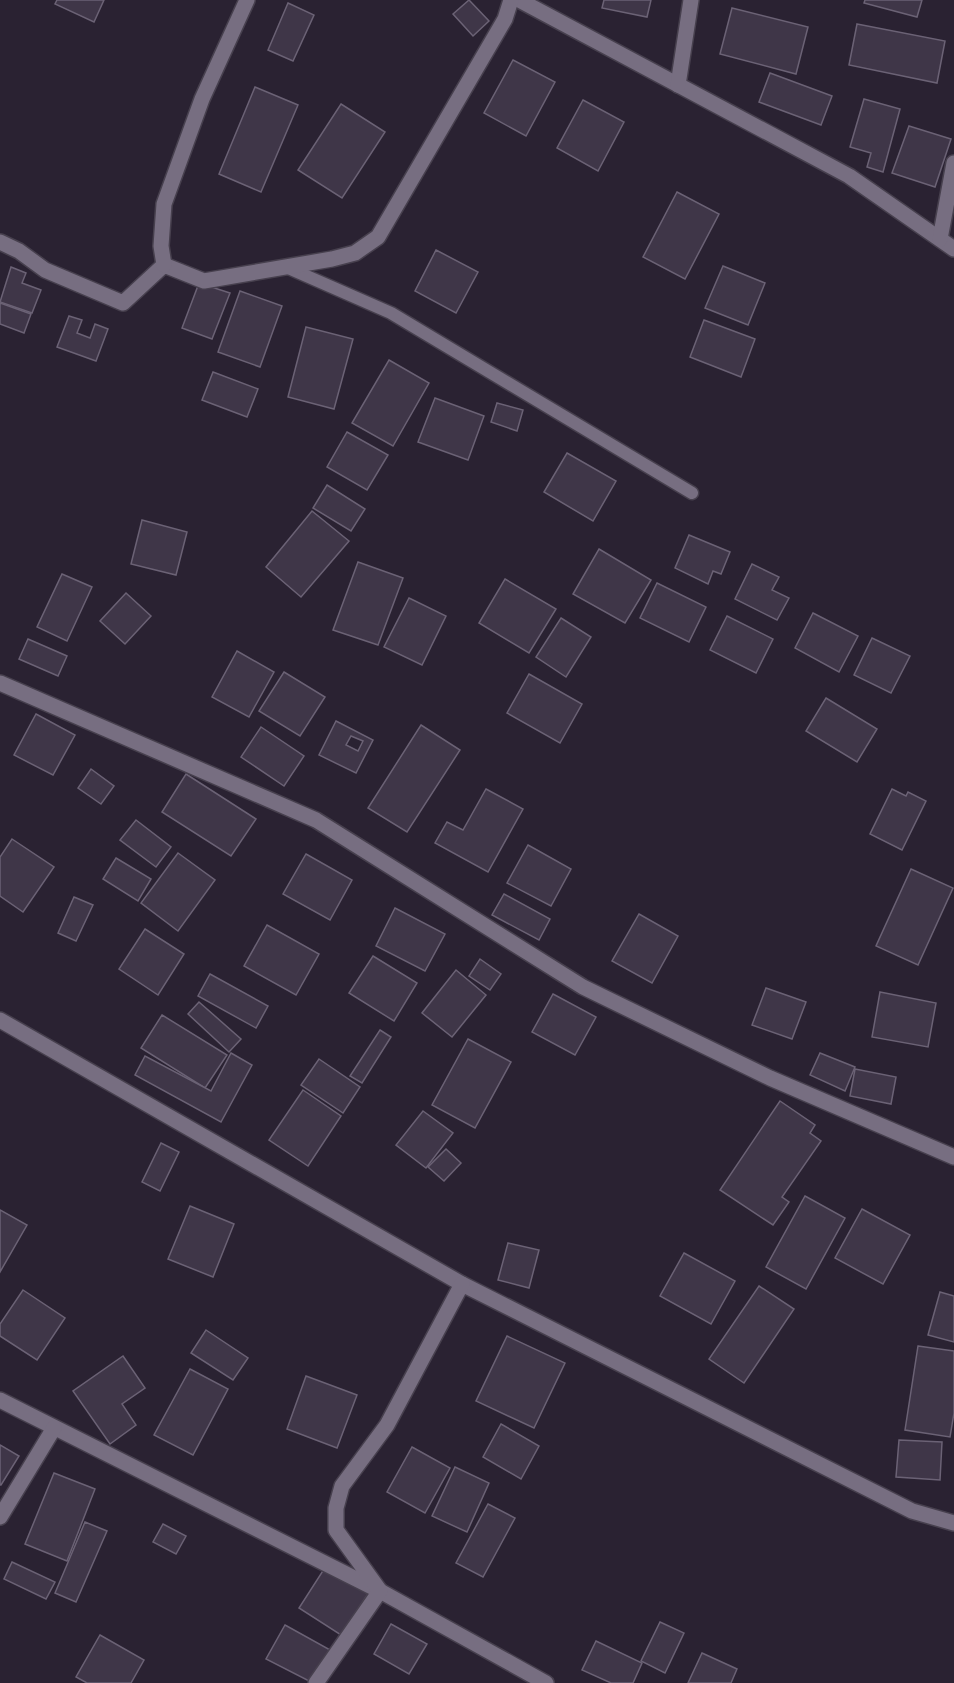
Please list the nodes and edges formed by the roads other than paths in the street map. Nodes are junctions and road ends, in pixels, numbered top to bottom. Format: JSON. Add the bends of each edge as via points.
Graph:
{"nodes":[{"id":1,"x":247,"y":0,"type":"edge"},
{"id":2,"x":511,"y":0,"type":"edge"},
{"id":3,"x":519,"y":0,"type":"edge"},
{"id":4,"x":691,"y":0,"type":"edge"},
{"id":5,"x":678,"y":85,"type":"junction"},
{"id":6,"x":954,"y":163,"type":"edge"},
{"id":7,"x":940,"y":239,"type":"junction"},
{"id":8,"x":0,"y":242,"type":"edge"},
{"id":9,"x":954,"y":249,"type":"edge"},
{"id":10,"x":164,"y":265,"type":"junction"},
{"id":11,"x":286,"y":267,"type":"junction"},
{"id":12,"x":692,"y":493,"type":"dead end"},
{"id":13,"x":0,"y":683,"type":"edge"},
{"id":14,"x":0,"y":1020,"type":"edge"},
{"id":15,"x":954,"y":1157,"type":"edge"},
{"id":16,"x":462,"y":1284,"type":"junction"},
{"id":17,"x":0,"y":1400,"type":"edge"},
{"id":18,"x":54,"y":1428,"type":"junction"},
{"id":19,"x":0,"y":1517,"type":"edge"},
{"id":20,"x":954,"y":1523,"type":"edge"},
{"id":21,"x":380,"y":1592,"type":"junction"},
{"id":22,"x":316,"y":1683,"type":"edge"},
{"id":23,"x":546,"y":1683,"type":"edge"}],
"edges":[{"from":1,"to":10,"type":"street","via":[[202,99],[164,204]]},
{"from":2,"to":11,"type":"street","via":[[505,19],[378,237],[355,253]]},
{"from":3,"to":5,"type":"street"},
{"from":4,"to":5,"type":"street"},
{"from":5,"to":7,"type":"street","via":[[849,176]]},
{"from":6,"to":7,"type":"street"},
{"from":7,"to":9,"type":"street"},
{"from":8,"to":10,"type":"street","via":[[45,270],[123,303]]},
{"from":10,"to":11,"type":"street","via":[[204,281]]},
{"from":11,"to":12,"type":"lane","via":[[391,313]]},
{"from":13,"to":15,"type":"street","via":[[316,820],[583,987],[770,1078]]},
{"from":14,"to":16,"type":"street"},
{"from":16,"to":20,"type":"street","via":[[912,1511]]},
{"from":16,"to":21,"type":"street","via":[[387,1425],[342,1486],[336,1530]]},
{"from":17,"to":18,"type":"street"},
{"from":18,"to":19,"type":"street"},
{"from":18,"to":21,"type":"street"},
{"from":21,"to":22,"type":"street"},
{"from":21,"to":23,"type":"street"}]}
